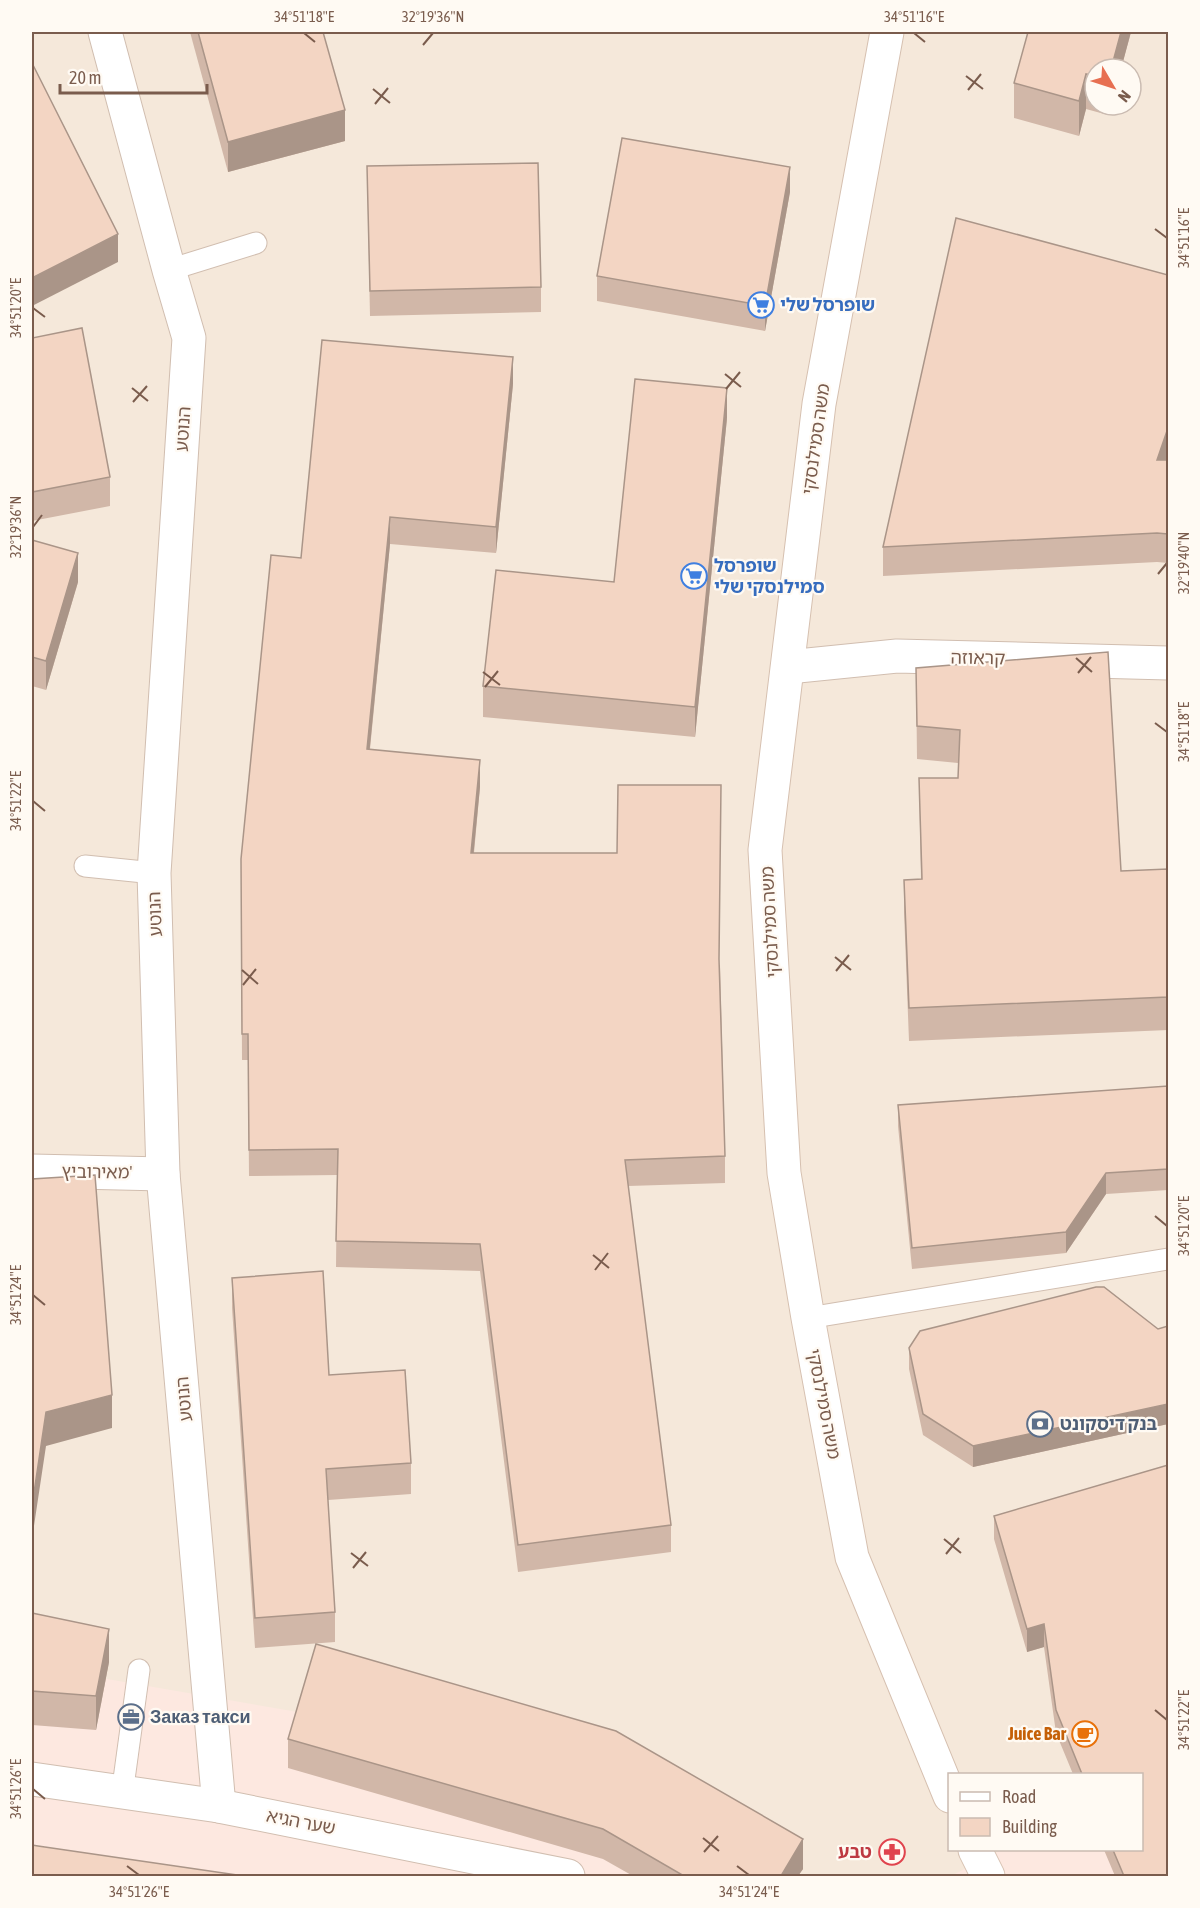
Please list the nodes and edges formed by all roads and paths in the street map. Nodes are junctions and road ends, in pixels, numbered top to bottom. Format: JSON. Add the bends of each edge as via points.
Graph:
{"nodes":[{"id":1,"x":105,"y":32,"type":"edge"},
{"id":2,"x":887,"y":32,"type":"edge"},
{"id":3,"x":256,"y":243,"type":"dead end"},
{"id":4,"x":169,"y":270,"type":"junction"},
{"id":5,"x":1168,"y":663,"type":"edge"},
{"id":6,"x":788,"y":667,"type":"junction"},
{"id":7,"x":85,"y":866,"type":"dead end"},
{"id":8,"x":154,"y":873,"type":"junction"},
{"id":9,"x":32,"y":1171,"type":"edge"},
{"id":10,"x":162,"y":1174,"type":"junction"},
{"id":11,"x":1168,"y":1259,"type":"edge"},
{"id":12,"x":808,"y":1318,"type":"junction"},
{"id":13,"x":139,"y":1670,"type":"dead end"},
{"id":14,"x":32,"y":1779,"type":"edge"},
{"id":15,"x":948,"y":1791,"type":"edge"},
{"id":16,"x":122,"y":1794,"type":"junction"},
{"id":17,"x":219,"y":1806,"type":"junction"},
{"id":18,"x":976,"y":1851,"type":"edge"},
{"id":19,"x":568,"y":1876,"type":"edge"},
{"id":20,"x":988,"y":1876,"type":"edge"}],
"edges":[{"from":1,"to":4,"type":"street","name":"הנוטע"},
{"from":2,"to":6,"type":"street","name":"משה סמילנסקי","via":[[819,404]]},
{"from":3,"to":4,"type":"lane"},
{"from":4,"to":8,"type":"street","name":"הנוטע","via":[[189,338]]},
{"from":5,"to":6,"type":"street","name":"קראוזה","via":[[897,656]]},
{"from":6,"to":12,"type":"street","name":"משה סמילנסקי","via":[[765,849],[784,1173]]},
{"from":7,"to":8,"type":"lane"},
{"from":8,"to":10,"type":"street","name":"הנוטע"},
{"from":9,"to":10,"type":"street","name":"מאירוביץ'"},
{"from":10,"to":17,"type":"street","name":"הנוטע"},
{"from":11,"to":12,"type":"lane"},
{"from":12,"to":15,"type":"street","name":"משה סמילנסקי","via":[[852,1557]]},
{"from":13,"to":16,"type":"lane"},
{"from":14,"to":16,"type":"street","name":"שער הגיא"},
{"from":16,"to":17,"type":"street","name":"שער הגיא"},
{"from":17,"to":19,"type":"street","name":"שער הגיא"},
{"from":18,"to":20,"type":"street"}]}
